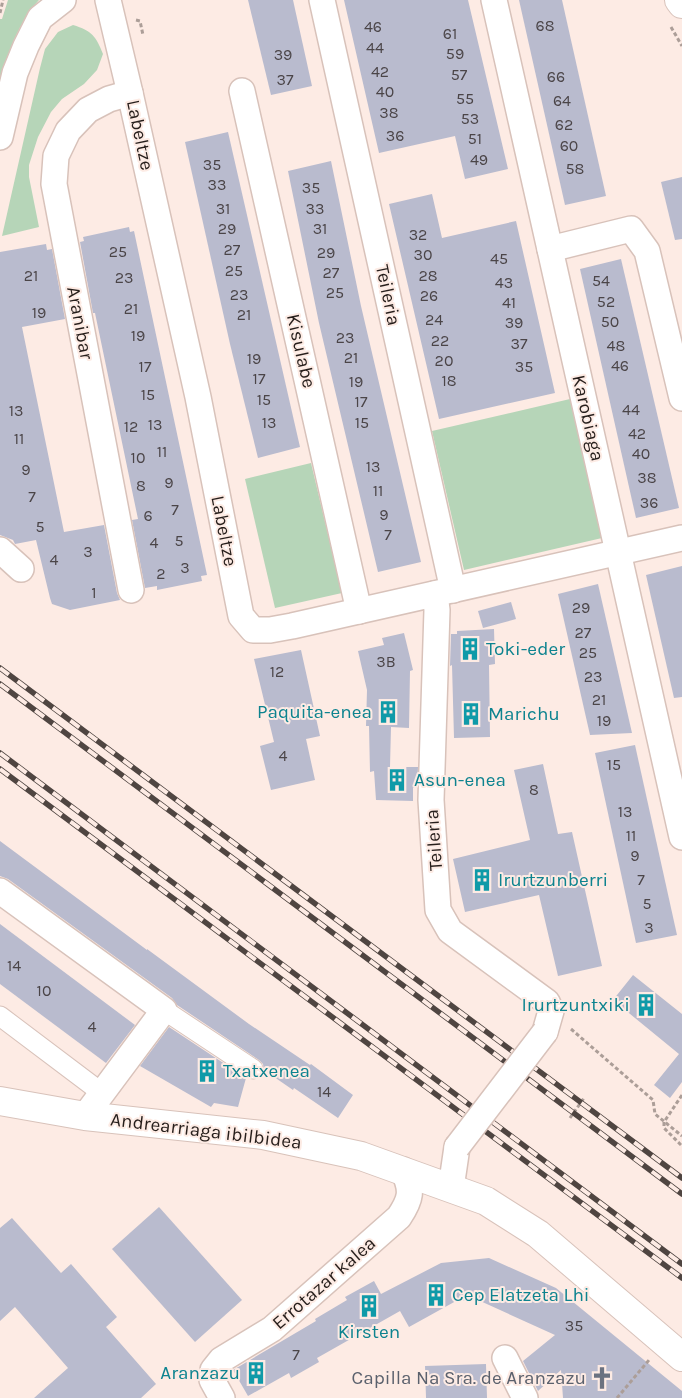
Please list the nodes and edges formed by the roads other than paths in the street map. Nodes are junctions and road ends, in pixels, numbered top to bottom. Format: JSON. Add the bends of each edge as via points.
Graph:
{"nodes":[{"id":1,"x":63,"y":0,"type":"edge"},
{"id":2,"x":108,"y":0,"type":"edge"},
{"id":3,"x":322,"y":0,"type":"edge"},
{"id":4,"x":494,"y":0,"type":"edge"},
{"id":5,"x":679,"y":0,"type":"edge"},
{"id":6,"x":682,"y":4,"type":"edge"},
{"id":7,"x":242,"y":91,"type":"dead end"},
{"id":8,"x":130,"y":92,"type":"junction"},
{"id":9,"x":0,"y":137,"type":"edge"},
{"id":10,"x":550,"y":249,"type":"junction"},
{"id":11,"x":682,"y":398,"type":"edge"},
{"id":12,"x":682,"y":538,"type":"edge"},
{"id":13,"x":0,"y":550,"type":"edge"},
{"id":14,"x":618,"y":553,"type":"junction"},
{"id":15,"x":21,"y":569,"type":"dead end"},
{"id":16,"x":131,"y":590,"type":"dead end"},
{"id":17,"x":444,"y":592,"type":"junction"},
{"id":18,"x":359,"y":611,"type":"junction"},
{"id":19,"x":682,"y":837,"type":"edge"},
{"id":20,"x":0,"y":891,"type":"edge"},
{"id":21,"x":164,"y":1010,"type":"junction"},
{"id":22,"x":0,"y":1016,"type":"edge"},
{"id":23,"x":253,"y":1069,"type":"dead end"},
{"id":24,"x":102,"y":1093,"type":"junction"},
{"id":25,"x":0,"y":1102,"type":"edge"},
{"id":26,"x":85,"y":1116,"type":"junction"},
{"id":27,"x":403,"y":1170,"type":"junction"},
{"id":28,"x":451,"y":1188,"type":"junction"},
{"id":29,"x":682,"y":1357,"type":"edge"},
{"id":30,"x":504,"y":1358,"type":"dead end"},
{"id":31,"x":217,"y":1389,"type":"edge"},
{"id":32,"x":525,"y":1398,"type":"edge"}],
"edges":[{"from":1,"to":9,"type":"street","via":[[40,18],[26,46],[15,73]]},
{"from":2,"to":8,"type":"street","name":"Labeltze"},
{"from":3,"to":17,"type":"street","name":"Teileria"},
{"from":4,"to":10,"type":"street","name":"Karobiaga"},
{"from":5,"to":6,"type":"street"},
{"from":7,"to":18,"type":"street","name":"Kisulabe"},
{"from":8,"to":16,"type":"street","name":"Aranibar","via":[[88,110],[68,131],[56,156],[54,184]]},
{"from":8,"to":18,"type":"street","name":"Labeltze","via":[[196,388],[241,616],[254,630],[270,630]]},
{"from":10,"to":11,"type":"street","via":[[631,229],[646,250]]},
{"from":10,"to":14,"type":"street","name":"Karobiaga"},
{"from":12,"to":14,"type":"street","name":"Labeltze"},
{"from":13,"to":15,"type":"street"},
{"from":14,"to":17,"type":"street","name":"Labeltze"},
{"from":14,"to":19,"type":"street","name":"Karobiaga"},
{"from":17,"to":18,"type":"street","name":"Labeltze"},
{"from":17,"to":28,"type":"street","name":"Teileria","bridge":true,"via":[[438,610],[431,800],[438,910],[450,931],[547,1002],[548,1022],[457,1147]]},
{"from":20,"to":21,"type":"street"},
{"from":21,"to":23,"type":"street"},
{"from":21,"to":24,"type":"street","name":"Andrearriaga ibilbidea"},
{"from":22,"to":24,"type":"street"},
{"from":24,"to":26,"type":"street","name":"Andrearriaga ibilbidea"},
{"from":25,"to":26,"type":"street","name":"Andrearriaga ibilbidea"},
{"from":26,"to":27,"type":"street","name":"Andrearriaga ibilbidea","via":[[263,1135],[361,1156]]},
{"from":27,"to":28,"type":"street","name":"Andrearriaga ibilbidea"},
{"from":27,"to":31,"type":"street","name":"Errotazar kalea","via":[[409,1183],[409,1202],[399,1217],[272,1329],[221,1360],[213,1370]]},
{"from":28,"to":29,"type":"street","name":"Andrearriaga ibilbidea","via":[[486,1201],[538,1234]]},
{"from":30,"to":32,"type":"street"}]}
